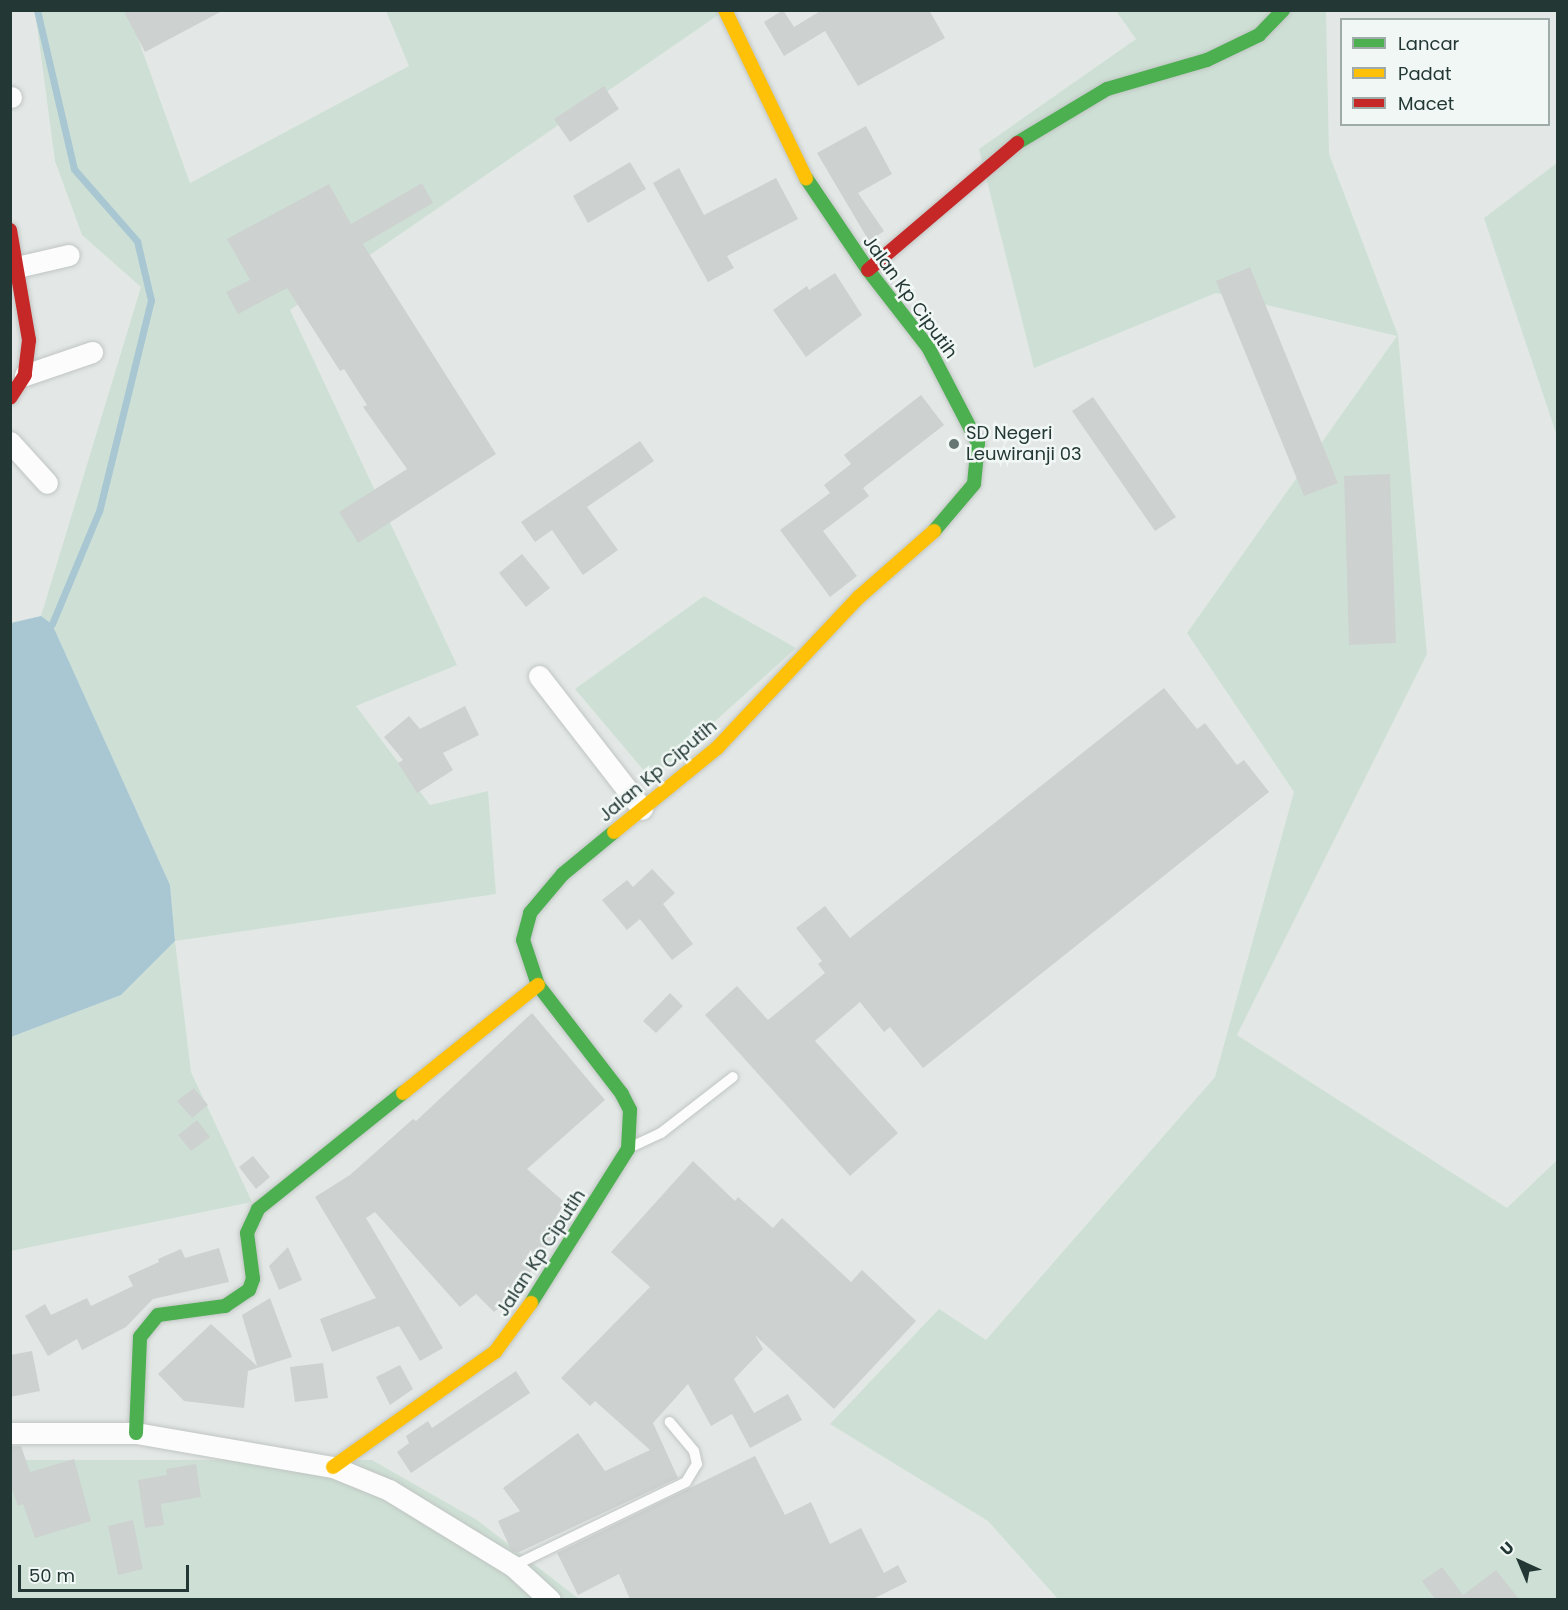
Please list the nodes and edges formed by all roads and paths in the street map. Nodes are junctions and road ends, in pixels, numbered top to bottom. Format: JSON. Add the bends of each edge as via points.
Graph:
{"nodes":[{"id":1,"x":725,"y":10,"type":"edge"},
{"id":2,"x":1283,"y":10,"type":"edge"},
{"id":3,"x":10,"y":230,"type":"edge"},
{"id":4,"x":69,"y":255,"type":"dead end"},
{"id":5,"x":17,"y":267,"type":"junction"},
{"id":6,"x":867,"y":270,"type":"junction"},
{"id":7,"x":92,"y":352,"type":"dead end"},
{"id":8,"x":25,"y":375,"type":"junction"},
{"id":9,"x":10,"y":398,"type":"edge"},
{"id":10,"x":10,"y":442,"type":"edge"},
{"id":11,"x":47,"y":483,"type":"dead end"},
{"id":12,"x":539,"y":676,"type":"dead end"},
{"id":13,"x":642,"y":809,"type":"junction"},
{"id":14,"x":538,"y":985,"type":"junction"},
{"id":15,"x":733,"y":1077,"type":"dead end"},
{"id":16,"x":628,"y":1149,"type":"junction"},
{"id":17,"x":670,"y":1422,"type":"dead end"},
{"id":18,"x":136,"y":1432,"type":"junction"},
{"id":19,"x":10,"y":1433,"type":"edge"},
{"id":20,"x":333,"y":1467,"type":"junction"},
{"id":21,"x":513,"y":1566,"type":"junction"},
{"id":22,"x":550,"y":1599,"type":"edge"}],
"edges":[{"from":1,"to":6,"type":"street","name":"Jalan Kp Ciputih","via":[[808,182]]},
{"from":2,"to":6,"type":"street","via":[[1259,35],[1207,60],[1107,89],[1012,146]]},
{"from":3,"to":5,"type":"street"},
{"from":4,"to":5,"type":"street"},
{"from":5,"to":8,"type":"street","via":[[29,340]]},
{"from":6,"to":13,"type":"street","name":"Jalan Kp Ciputih","via":[[928,348],[965,412],[978,443],[974,484],[949,518],[859,597],[717,748]]},
{"from":7,"to":8,"type":"street"},
{"from":8,"to":9,"type":"street"},
{"from":10,"to":11,"type":"street"},
{"from":12,"to":13,"type":"street"},
{"from":13,"to":14,"type":"street","name":"Jalan Kp Ciputih","via":[[563,874],[530,913],[524,940]]},
{"from":14,"to":16,"type":"street","name":"Jalan Kp Ciputih","via":[[622,1094],[630,1110]]},
{"from":14,"to":18,"type":"street","via":[[258,1209],[247,1233],[253,1279],[249,1290],[225,1306],[158,1315],[140,1337]]},
{"from":15,"to":16,"type":"lane","via":[[661,1133]]},
{"from":16,"to":20,"type":"street","name":"Jalan Kp Ciputih","via":[[521,1320],[495,1352]]},
{"from":17,"to":21,"type":"lane","via":[[694,1451],[697,1464],[686,1482]]},
{"from":18,"to":19,"type":"street"},
{"from":18,"to":20,"type":"street"},
{"from":20,"to":21,"type":"street","via":[[389,1490]]},
{"from":21,"to":22,"type":"street"}]}
